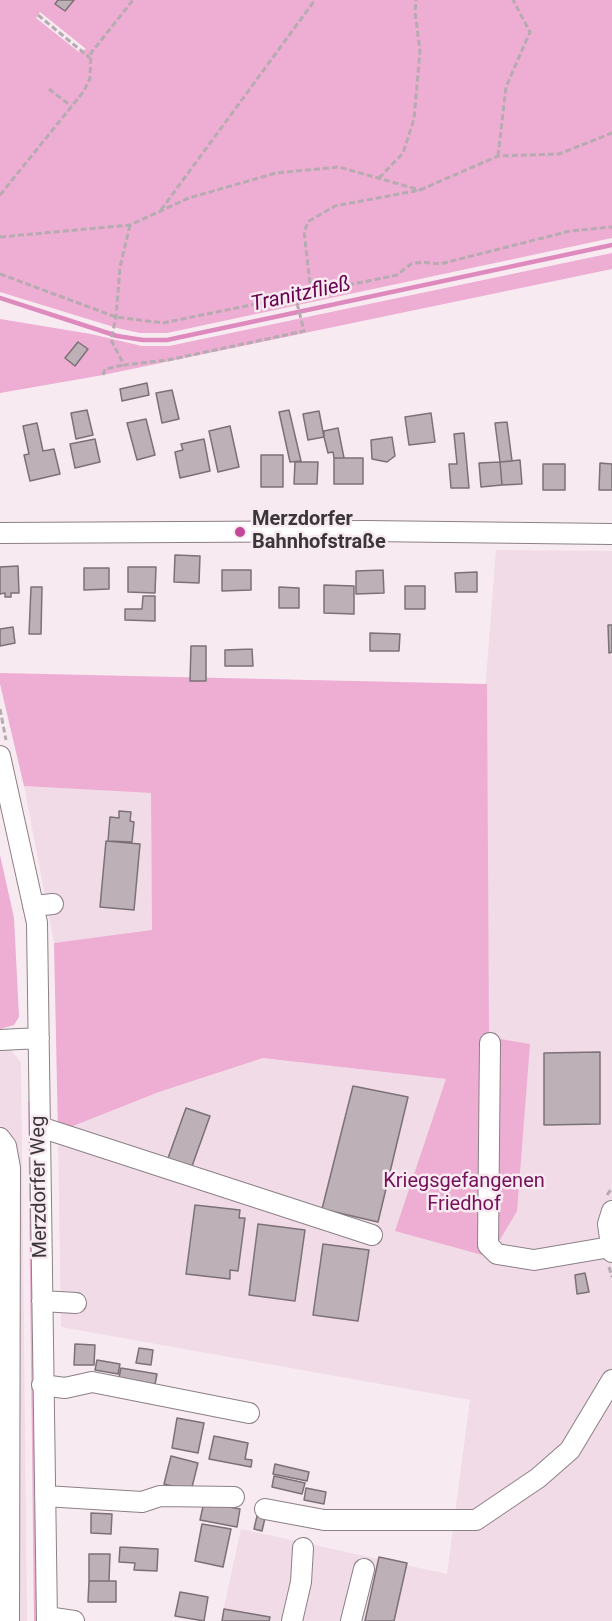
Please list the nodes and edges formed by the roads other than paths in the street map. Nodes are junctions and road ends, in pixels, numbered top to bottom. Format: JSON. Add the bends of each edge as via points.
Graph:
{"nodes":[{"id":1,"x":0,"y":533,"type":"edge"},
{"id":2,"x":612,"y":534,"type":"edge"},
{"id":3,"x":0,"y":756,"type":"edge"},
{"id":4,"x":53,"y":904,"type":"dead end"},
{"id":5,"x":33,"y":906,"type":"junction"},
{"id":6,"x":39,"y":1038,"type":"junction"},
{"id":7,"x":0,"y":1040,"type":"edge"},
{"id":8,"x":490,"y":1043,"type":"dead end"},
{"id":9,"x":40,"y":1127,"type":"junction"},
{"id":10,"x":0,"y":1138,"type":"edge"},
{"id":11,"x":612,"y":1211,"type":"edge"},
{"id":12,"x":372,"y":1235,"type":"dead end"},
{"id":13,"x":611,"y":1249,"type":"edge"},
{"id":14,"x":42,"y":1301,"type":"junction"},
{"id":15,"x":76,"y":1303,"type":"dead end"},
{"id":16,"x":612,"y":1380,"type":"edge"},
{"id":17,"x":42,"y":1385,"type":"junction"},
{"id":18,"x":249,"y":1413,"type":"dead end"},
{"id":19,"x":45,"y":1496,"type":"junction"},
{"id":20,"x":234,"y":1497,"type":"dead end"},
{"id":21,"x":265,"y":1509,"type":"dead end"},
{"id":22,"x":303,"y":1548,"type":"dead end"},
{"id":23,"x":364,"y":1569,"type":"dead end"},
{"id":24,"x":47,"y":1619,"type":"edge"},
{"id":25,"x":9,"y":1621,"type":"edge"},
{"id":26,"x":74,"y":1621,"type":"edge"},
{"id":27,"x":292,"y":1621,"type":"edge"},
{"id":28,"x":351,"y":1621,"type":"edge"}],
"edges":[{"from":1,"to":2,"type":"street"},
{"from":3,"to":5,"type":"street","name":"Merzdorfer Weg"},
{"from":4,"to":5,"type":"street"},
{"from":5,"to":6,"type":"street","name":"Merzdorfer Weg","via":[[39,955]]},
{"from":6,"to":7,"type":"street"},
{"from":6,"to":9,"type":"street","name":"Merzdorfer Weg"},
{"from":8,"to":13,"type":"street","via":[[488,1245],[497,1254],[534,1260]]},
{"from":9,"to":12,"type":"street"},
{"from":9,"to":14,"type":"street","name":"Merzdorfer Weg"},
{"from":10,"to":25,"type":"street","via":[[6,1146],[10,1168]]},
{"from":11,"to":13,"type":"street","via":[[608,1224]]},
{"from":14,"to":15,"type":"street"},
{"from":14,"to":17,"type":"street","name":"Merzdorfer Weg"},
{"from":16,"to":21,"type":"street","via":[[570,1450],[538,1478],[476,1520],[324,1520]]},
{"from":17,"to":18,"type":"street","via":[[64,1388],[93,1382]]},
{"from":17,"to":19,"type":"street","name":"Merzdorfer Weg"},
{"from":19,"to":20,"type":"street","via":[[142,1502],[160,1496]]},
{"from":19,"to":24,"type":"street","name":"Merzdorfer Weg"},
{"from":22,"to":27,"type":"street","via":[[301,1582]]},
{"from":23,"to":28,"type":"street"},
{"from":24,"to":26,"type":"street"}]}
